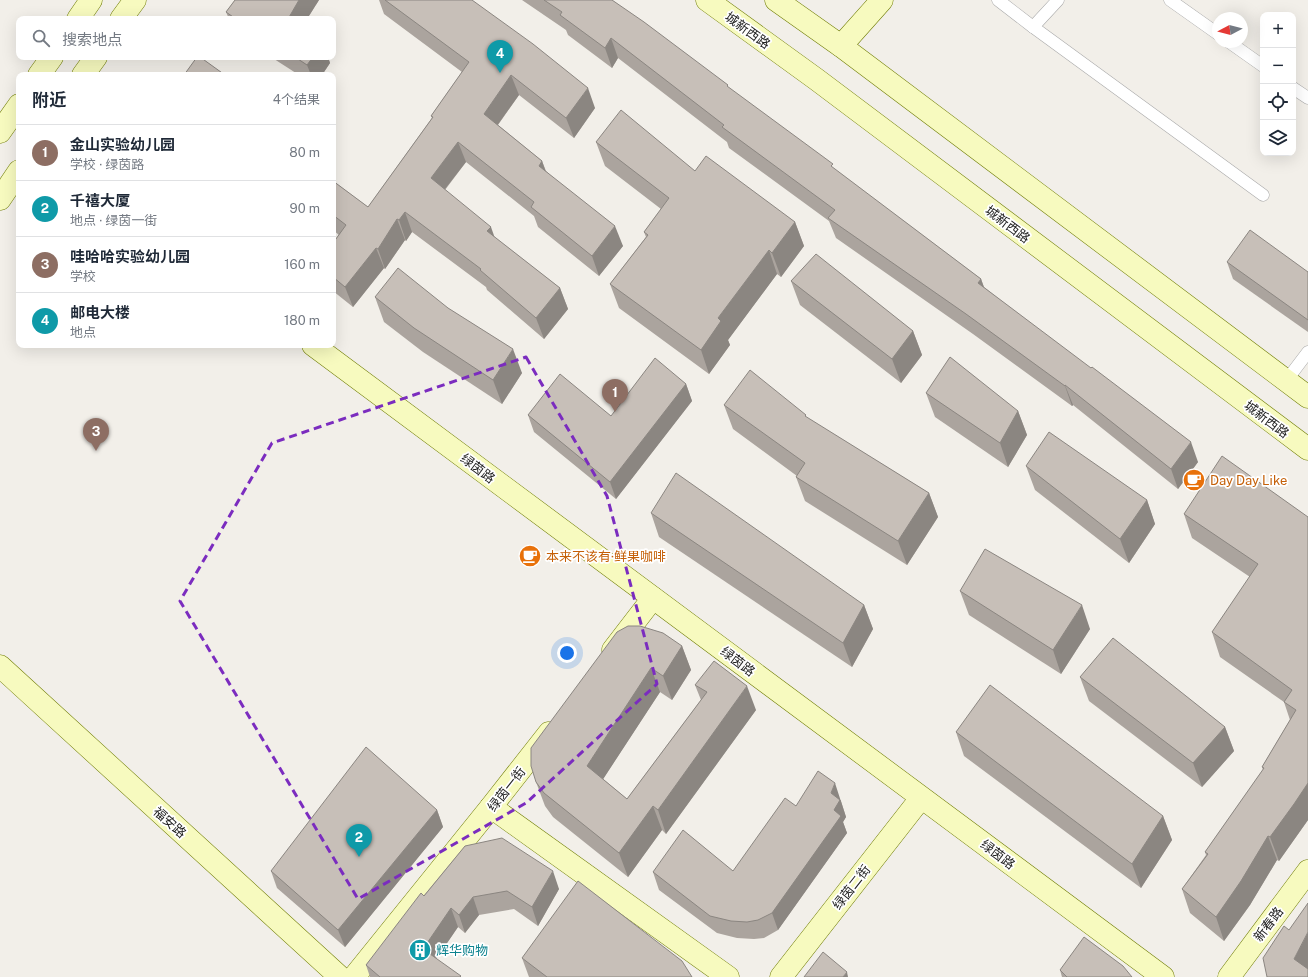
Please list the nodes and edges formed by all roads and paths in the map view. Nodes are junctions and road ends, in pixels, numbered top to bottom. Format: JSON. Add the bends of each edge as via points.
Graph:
{"nodes":[{"id":1,"x":91,"y":0,"type":"edge"},
{"id":2,"x":135,"y":0,"type":"edge"},
{"id":3,"x":707,"y":0,"type":"edge"},
{"id":4,"x":776,"y":0,"type":"edge"},
{"id":5,"x":882,"y":0,"type":"edge"},
{"id":6,"x":998,"y":0,"type":"edge"},
{"id":7,"x":1058,"y":0,"type":"edge"},
{"id":8,"x":1170,"y":0,"type":"edge"},
{"id":9,"x":80,"y":16,"type":"edge"},
{"id":10,"x":123,"y":16,"type":"edge"},
{"id":11,"x":1033,"y":27,"type":"junction"},
{"id":12,"x":1212,"y":30,"type":"edge"},
{"id":13,"x":841,"y":46,"type":"junction"},
{"id":14,"x":1238,"y":48,"type":"edge"},
{"id":15,"x":50,"y":60,"type":"edge"},
{"id":16,"x":94,"y":60,"type":"edge"},
{"id":17,"x":1260,"y":64,"type":"edge"},
{"id":18,"x":41,"y":72,"type":"edge"},
{"id":19,"x":86,"y":72,"type":"edge"},
{"id":20,"x":1296,"y":90,"type":"edge"},
{"id":21,"x":1308,"y":98,"type":"edge"},
{"id":22,"x":16,"y":108,"type":"edge"},
{"id":23,"x":0,"y":132,"type":"edge"},
{"id":24,"x":16,"y":175,"type":"edge"},
{"id":25,"x":1263,"y":195,"type":"dead end"},
{"id":26,"x":0,"y":199,"type":"edge"},
{"id":27,"x":317,"y":348,"type":"edge"},
{"id":28,"x":1308,"y":352,"type":"edge"},
{"id":29,"x":1286,"y":381,"type":"junction"},
{"id":30,"x":1308,"y":397,"type":"edge"},
{"id":31,"x":1308,"y":449,"type":"edge"},
{"id":32,"x":653,"y":598,"type":"junction"},
{"id":33,"x":0,"y":666,"type":"edge"},
{"id":34,"x":601,"y":666,"type":"edge"},
{"id":35,"x":563,"y":715,"type":"edge"},
{"id":36,"x":921,"y":798,"type":"junction"},
{"id":37,"x":492,"y":808,"type":"junction"},
{"id":38,"x":1308,"y":871,"type":"edge"},
{"id":39,"x":340,"y":977,"type":"edge"},
{"id":40,"x":354,"y":977,"type":"edge"},
{"id":41,"x":728,"y":977,"type":"edge"},
{"id":42,"x":781,"y":977,"type":"edge"},
{"id":43,"x":1163,"y":977,"type":"edge"},
{"id":44,"x":1229,"y":977,"type":"edge"}],
"edges":[{"from":1,"to":9,"type":"street"},
{"from":2,"to":10,"type":"street"},
{"from":3,"to":31,"type":"street","name":"城新西路"},
{"from":4,"to":13,"type":"street"},
{"from":5,"to":13,"type":"street"},
{"from":6,"to":11,"type":"lane"},
{"from":7,"to":11,"type":"lane"},
{"from":8,"to":12,"type":"lane"},
{"from":11,"to":25,"type":"lane"},
{"from":13,"to":29,"type":"street"},
{"from":14,"to":17,"type":"lane"},
{"from":15,"to":18,"type":"street"},
{"from":16,"to":19,"type":"street"},
{"from":20,"to":21,"type":"lane"},
{"from":22,"to":23,"type":"street"},
{"from":24,"to":26,"type":"street"},
{"from":27,"to":32,"type":"street","name":"绿茵路"},
{"from":28,"to":29,"type":"lane"},
{"from":29,"to":30,"type":"street"},
{"from":32,"to":34,"type":"street"},
{"from":32,"to":36,"type":"street","name":"绿茵路"},
{"from":33,"to":39,"type":"street","name":"福安路"},
{"from":35,"to":37,"type":"street","name":"绿茵一街"},
{"from":36,"to":42,"type":"street","name":"绿茵二街"},
{"from":36,"to":43,"type":"street","name":"绿茵路"},
{"from":37,"to":40,"type":"street","name":"绿茵一街"},
{"from":37,"to":41,"type":"street"},
{"from":38,"to":44,"type":"street","name":"新春路"}]}
